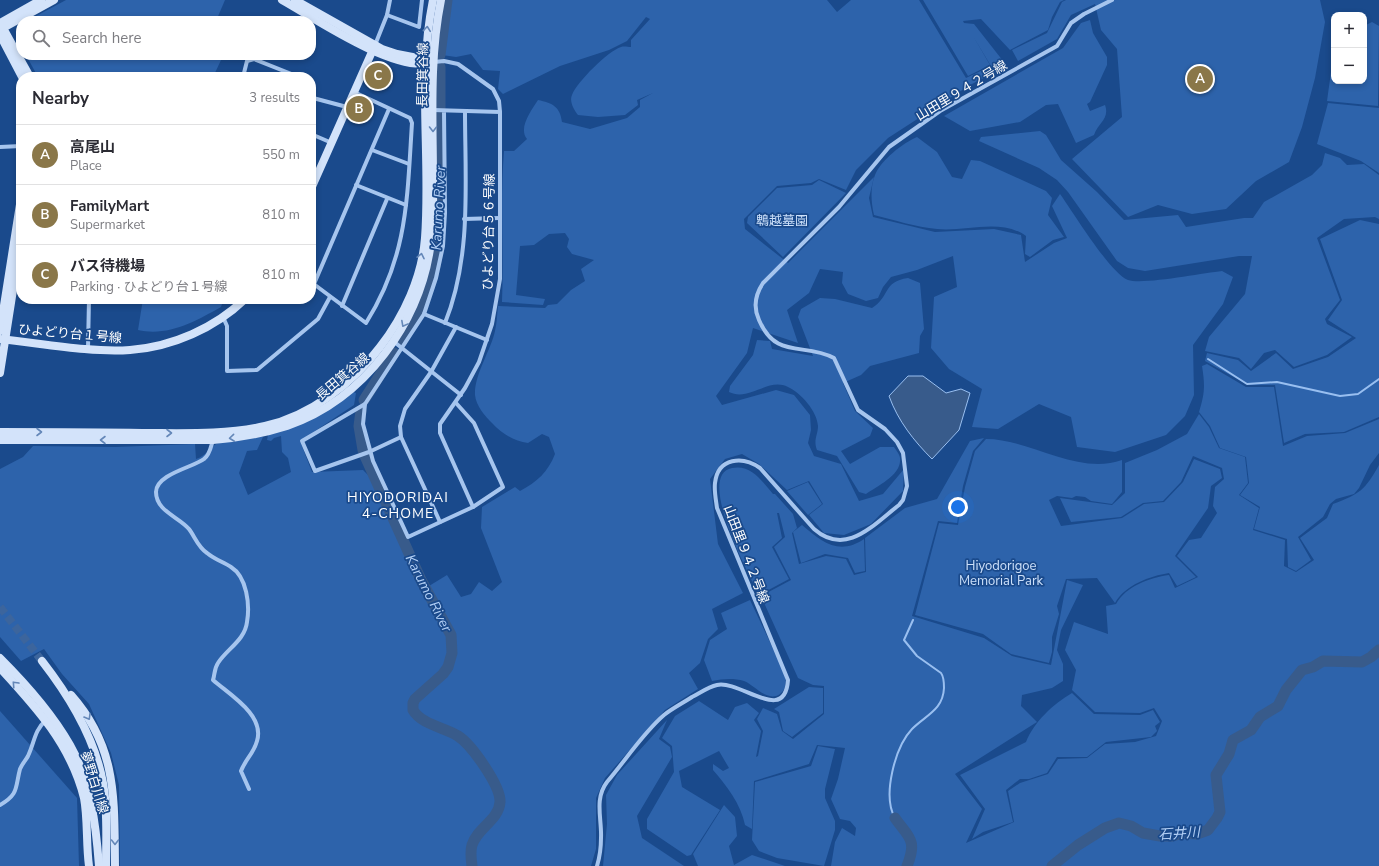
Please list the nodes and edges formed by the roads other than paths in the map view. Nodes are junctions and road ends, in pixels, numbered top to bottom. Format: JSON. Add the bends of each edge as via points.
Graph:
{"nodes":[{"id":1,"x":41,"y":0,"type":"edge"},
{"id":2,"x":54,"y":0,"type":"edge"},
{"id":3,"x":282,"y":0,"type":"edge"},
{"id":4,"x":296,"y":0,"type":"edge"},
{"id":5,"x":390,"y":0,"type":"edge"},
{"id":6,"x":422,"y":0,"type":"edge"},
{"id":7,"x":433,"y":0,"type":"edge"},
{"id":8,"x":442,"y":0,"type":"edge"},
{"id":9,"x":1112,"y":0,"type":"edge"},
{"id":10,"x":387,"y":15,"type":"junction"},
{"id":11,"x":18,"y":16,"type":"edge"},
{"id":12,"x":24,"y":16,"type":"edge"},
{"id":13,"x":312,"y":16,"type":"edge"},
{"id":14,"x":16,"y":18,"type":"edge"},
{"id":15,"x":316,"y":18,"type":"edge"},
{"id":16,"x":16,"y":20,"type":"edge"},
{"id":17,"x":1,"y":28,"type":"edge"},
{"id":18,"x":373,"y":48,"type":"junction"},
{"id":19,"x":16,"y":53,"type":"edge"},
{"id":20,"x":20,"y":60,"type":"edge"},
{"id":21,"x":250,"y":60,"type":"edge"},
{"id":22,"x":256,"y":60,"type":"edge"},
{"id":23,"x":428,"y":62,"type":"junction"},
{"id":24,"x":20,"y":72,"type":"edge"},
{"id":25,"x":27,"y":72,"type":"edge"},
{"id":26,"x":244,"y":72,"type":"edge"},
{"id":27,"x":286,"y":72,"type":"edge"},
{"id":28,"x":354,"y":92,"type":"junction"},
{"id":29,"x":316,"y":99,"type":"edge"},
{"id":30,"x":348,"y":107,"type":"junction"},
{"id":31,"x":389,"y":109,"type":"junction"},
{"id":32,"x":434,"y":110,"type":"junction"},
{"id":33,"x":444,"y":111,"type":"junction"},
{"id":34,"x":465,"y":111,"type":"junction"},
{"id":35,"x":500,"y":112,"type":"junction"},
{"id":36,"x":316,"y":136,"type":"edge"},
{"id":37,"x":332,"y":143,"type":"junction"},
{"id":38,"x":0,"y":146,"type":"edge"},
{"id":39,"x":16,"y":146,"type":"edge"},
{"id":40,"x":372,"y":150,"type":"junction"},
{"id":41,"x":409,"y":164,"type":"junction"},
{"id":42,"x":316,"y":178,"type":"edge"},
{"id":43,"x":356,"y":185,"type":"junction"},
{"id":44,"x":387,"y":199,"type":"junction"},
{"id":45,"x":406,"y":205,"type":"junction"},
{"id":46,"x":499,"y":218,"type":"junction"},
{"id":47,"x":464,"y":219,"type":"junction"},
{"id":48,"x":16,"y":230,"type":"edge"},
{"id":49,"x":16,"y":266,"type":"edge"},
{"id":50,"x":316,"y":274,"type":"edge"},
{"id":51,"x":316,"y":286,"type":"edge"},
{"id":52,"x":330,"y":297,"type":"junction"},
{"id":53,"x":89,"y":304,"type":"edge"},
{"id":54,"x":239,"y":304,"type":"edge"},
{"id":55,"x":342,"y":306,"type":"junction"},
{"id":56,"x":424,"y":314,"type":"junction"},
{"id":57,"x":223,"y":317,"type":"junction"},
{"id":58,"x":445,"y":322,"type":"junction"},
{"id":59,"x":456,"y":327,"type":"junction"},
{"id":60,"x":0,"y":331,"type":"edge"},
{"id":61,"x":391,"y":339,"type":"junction"},
{"id":62,"x":2,"y":340,"type":"edge"},
{"id":63,"x":487,"y":340,"type":"junction"},
{"id":64,"x":88,"y":348,"type":"junction"},
{"id":65,"x":402,"y":350,"type":"junction"},
{"id":66,"x":431,"y":372,"type":"junction"},
{"id":67,"x":0,"y":373,"type":"edge"},
{"id":68,"x":461,"y":395,"type":"junction"},
{"id":69,"x":456,"y":403,"type":"junction"},
{"id":70,"x":365,"y":404,"type":"junction"},
{"id":71,"x":0,"y":432,"type":"edge"},
{"id":72,"x":401,"y":437,"type":"junction"},
{"id":73,"x":0,"y":440,"type":"edge"},
{"id":74,"x":213,"y":440,"type":"junction"},
{"id":75,"x":369,"y":452,"type":"junction"},
{"id":76,"x":473,"y":507,"type":"junction"},
{"id":77,"x":440,"y":522,"type":"junction"},
{"id":78,"x":0,"y":658,"type":"edge"},
{"id":79,"x":42,"y":661,"type":"tunnel mouth"},
{"id":80,"x":0,"y":668,"type":"edge"},
{"id":81,"x":54,"y":676,"type":"junction"},
{"id":82,"x":46,"y":720,"type":"junction"},
{"id":83,"x":249,"y":789,"type":"dead end"},
{"id":84,"x":87,"y":801,"type":"junction"},
{"id":85,"x":0,"y":805,"type":"edge"},
{"id":86,"x":89,"y":866,"type":"edge"},
{"id":87,"x":95,"y":866,"type":"edge"},
{"id":88,"x":99,"y":866,"type":"edge"},
{"id":89,"x":106,"y":866,"type":"edge"},
{"id":90,"x":115,"y":866,"type":"edge"},
{"id":91,"x":597,"y":866,"type":"edge"}],
"edges":[{"from":1,"to":11,"type":"street"},
{"from":2,"to":12,"type":"street"},
{"from":3,"to":13,"type":"street"},
{"from":4,"to":18,"type":"street"},
{"from":5,"to":10,"type":"street"},
{"from":6,"to":10,"type":"street","via":[[418,27]]},
{"from":23,"to":7,"type":"street","name":"長田箕谷線","one_way":true,"via":[[428,23]]},
{"from":8,"to":23,"type":"street","name":"長田箕谷線"},
{"from":9,"to":91,"type":"street","name":"山田里９４２号線","via":[[1071,23],[1057,46],[940,111],[889,147],[839,207],[763,283],[756,294],[755,307],[758,318],[771,340],[784,347],[834,358],[858,410],[885,429],[897,442],[905,461],[907,486],[899,505],[860,535],[836,541],[814,529],[760,468],[741,460],[732,461],[722,469],[715,485],[717,508],[788,680],[787,686],[784,694],[770,701],[738,687],[717,685],[704,690],[664,716],[601,791],[601,852]]},
{"from":10,"to":18,"type":"street"},
{"from":14,"to":17,"type":"street"},
{"from":15,"to":18,"type":"street"},
{"from":16,"to":17,"type":"street"},
{"from":17,"to":19,"type":"street"},
{"from":17,"to":24,"type":"street"},
{"from":18,"to":23,"type":"street"},
{"from":18,"to":28,"type":"street"},
{"from":20,"to":25,"type":"street"},
{"from":21,"to":26,"type":"street","via":[[247,61]]},
{"from":22,"to":27,"type":"street"},
{"from":23,"to":32,"type":"street","name":"長田箕谷線"},
{"from":23,"to":35,"type":"street","name":"ひよどり台５６号線","via":[[444,61],[458,64],[493,89],[500,101]]},
{"from":61,"to":23,"type":"street","name":"長田箕谷線","one_way":true,"via":[[414,285],[424,241]]},
{"from":28,"to":30,"type":"street"},
{"from":28,"to":31,"type":"street"},
{"from":29,"to":30,"type":"street"},
{"from":30,"to":37,"type":"street"},
{"from":31,"to":40,"type":"street"},
{"from":31,"to":41,"type":"street","via":[[410,118],[412,123]]},
{"from":32,"to":33,"type":"street"},
{"from":32,"to":61,"type":"street","name":"長田箕谷線","one_way":true,"via":[[432,241],[413,307]]},
{"from":33,"to":34,"type":"street"},
{"from":33,"to":56,"type":"street","via":[[443,246]]},
{"from":34,"to":35,"type":"street"},
{"from":34,"to":47,"type":"street"},
{"from":35,"to":46,"type":"street","name":"ひよどり台５６号線"},
{"from":36,"to":37,"type":"street"},
{"from":37,"to":42,"type":"street"},
{"from":38,"to":39,"type":"street"},
{"from":40,"to":41,"type":"street"},
{"from":40,"to":43,"type":"street"},
{"from":41,"to":45,"type":"street"},
{"from":43,"to":44,"type":"street"},
{"from":43,"to":50,"type":"street"},
{"from":44,"to":45,"type":"street"},
{"from":44,"to":55,"type":"street"},
{"from":45,"to":55,"type":"street","via":[[402,239],[393,269],[384,293],[366,323]]},
{"from":46,"to":47,"type":"street"},
{"from":46,"to":63,"type":"street","name":"ひよどり台５６号線","via":[[500,279]]},
{"from":47,"to":58,"type":"street","via":[[461,272]]},
{"from":48,"to":60,"type":"street"},
{"from":49,"to":62,"type":"street"},
{"from":51,"to":52,"type":"street"},
{"from":52,"to":55,"type":"street"},
{"from":52,"to":57,"type":"street","via":[[318,319],[257,370],[227,371],[227,326]]},
{"from":53,"to":64,"type":"street"},
{"from":54,"to":57,"type":"street","name":"ひよどり台１号線"},
{"from":56,"to":58,"type":"street"},
{"from":56,"to":65,"type":"street"},
{"from":57,"to":64,"type":"street","name":"ひよどり台１号線","via":[[194,333],[162,344],[130,350]]},
{"from":58,"to":59,"type":"street"},
{"from":59,"to":63,"type":"street"},
{"from":59,"to":66,"type":"street"},
{"from":61,"to":65,"type":"street"},
{"from":71,"to":61,"type":"street","name":"長田箕谷線","one_way":true,"via":[[216,433],[267,426],[308,409],[331,395]]},
{"from":61,"to":74,"type":"street","name":"長田箕谷線","one_way":true,"via":[[366,375],[335,401],[311,415],[262,433]]},
{"from":62,"to":64,"type":"street","name":"ひよどり台１号線"},
{"from":62,"to":67,"type":"street"},
{"from":63,"to":68,"type":"street","name":"ひよどり台５６号線","via":[[479,362]]},
{"from":65,"to":66,"type":"street"},
{"from":65,"to":70,"type":"street"},
{"from":66,"to":68,"type":"street"},
{"from":66,"to":72,"type":"street","via":[[405,409],[400,426]]},
{"from":68,"to":69,"type":"street","name":"ひよどり台５６号線"},
{"from":69,"to":76,"type":"street","name":"ひよどり台５６号線","via":[[440,424],[440,433]]},
{"from":69,"to":76,"type":"street","via":[[474,423],[503,487]]},
{"from":70,"to":75,"type":"street","via":[[363,431]]},
{"from":70,"to":75,"type":"street","via":[[302,441],[315,471]]},
{"from":72,"to":75,"type":"street"},
{"from":72,"to":77,"type":"street"},
{"from":74,"to":73,"type":"street","name":"長田箕谷線","one_way":true},
{"from":74,"to":83,"type":"street","via":[[205,459],[167,477],[157,487],[156,493],[162,507],[189,529],[200,548],[236,572],[246,594],[248,616],[244,632],[217,664],[213,680],[253,716],[258,728],[258,741],[241,771]]},
{"from":75,"to":77,"type":"street","via":[[408,537]]},
{"from":76,"to":77,"type":"street"},
{"from":78,"to":84,"type":"street","name":"夢野白川線","via":[[50,715],[70,746],[81,770]]},
{"from":79,"to":81,"type":"street"},
{"from":82,"to":80,"type":"street","name":"夢野白川線","one_way":true},
{"from":81,"to":89,"type":"street","via":[[80,718],[103,783],[107,825]]},
{"from":81,"to":90,"type":"street","one_way":true,"via":[[83,709],[95,729],[108,762],[114,790]]},
{"from":82,"to":84,"type":"street","name":"夢野白川線","via":[[62,743]]},
{"from":82,"to":85,"type":"street","via":[[37,728],[21,768],[16,792]]},
{"from":84,"to":86,"type":"street","name":"夢野白川線"},
{"from":84,"to":87,"type":"street"},
{"from":84,"to":88,"type":"street","name":"夢野白川線","via":[[96,830]]}]}
